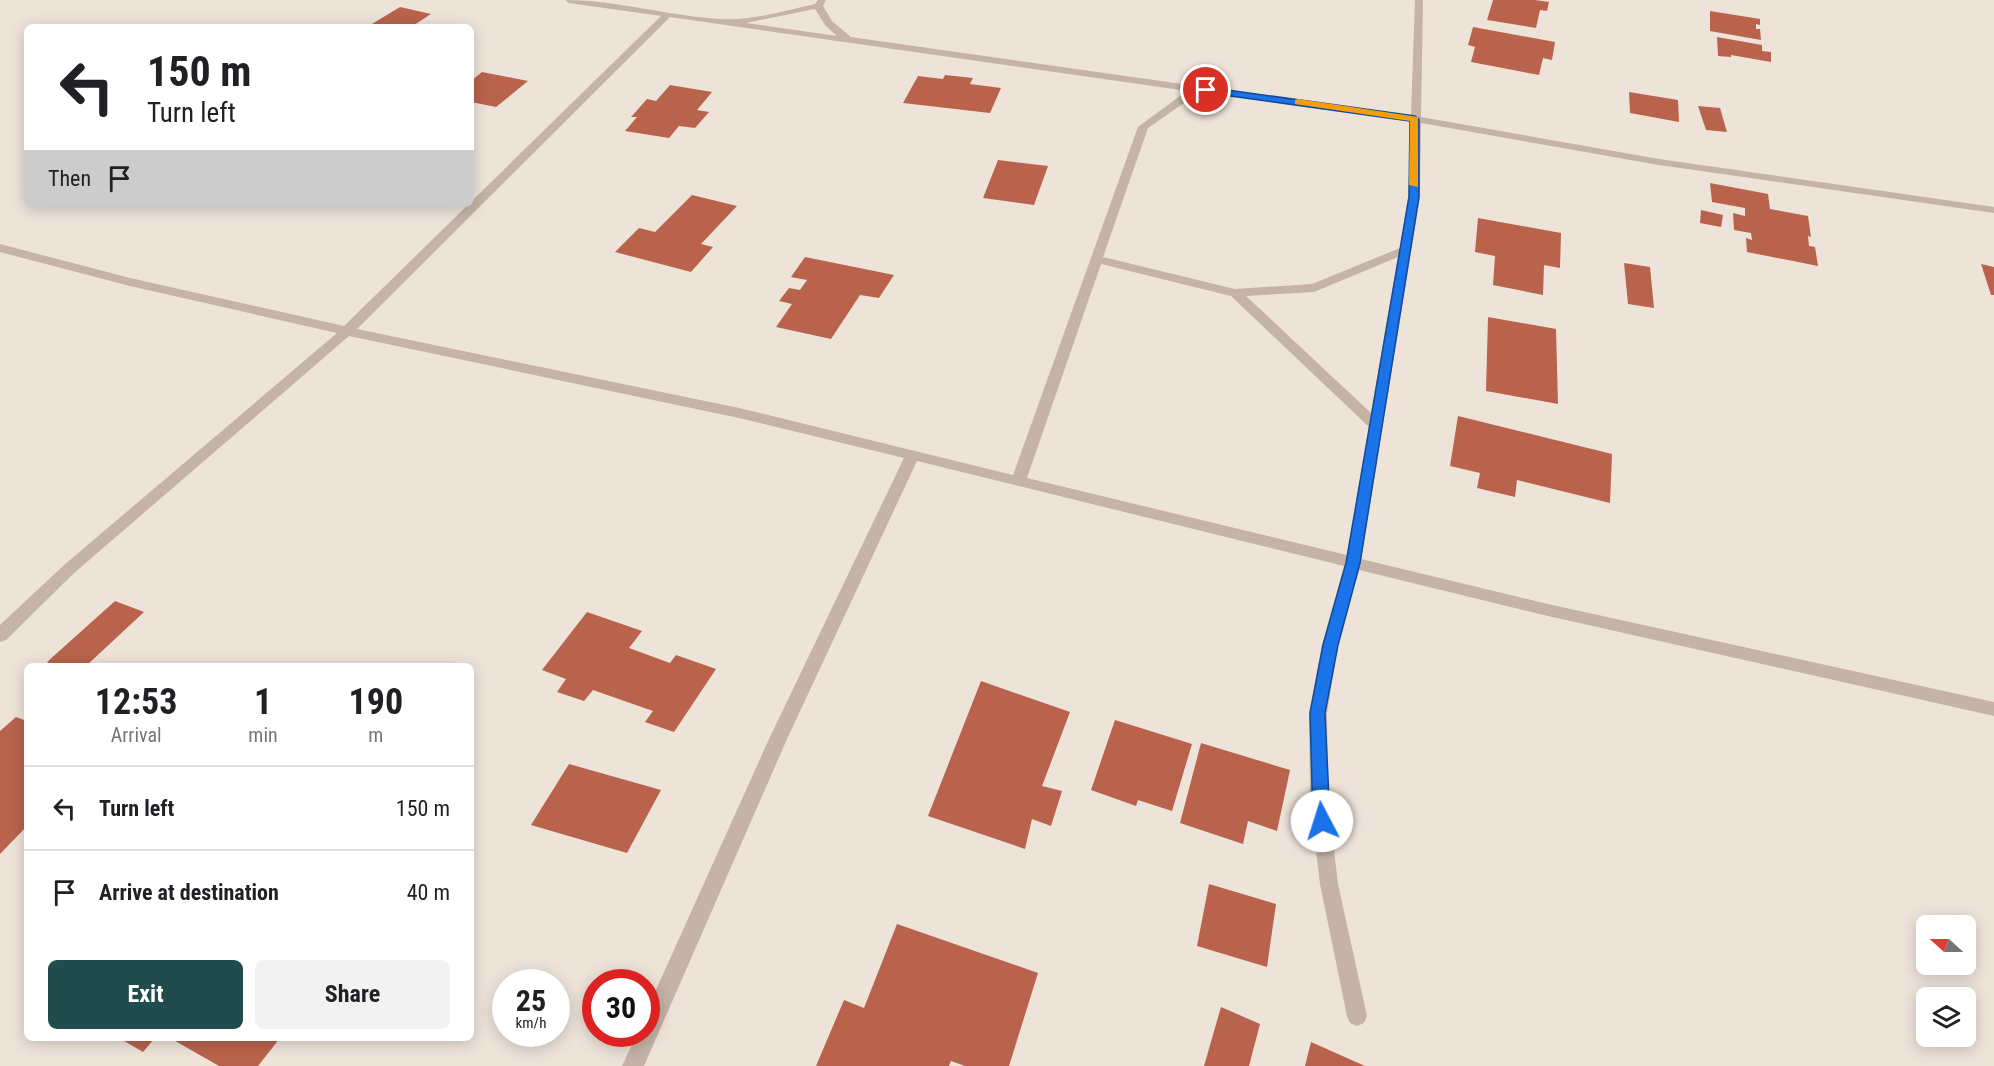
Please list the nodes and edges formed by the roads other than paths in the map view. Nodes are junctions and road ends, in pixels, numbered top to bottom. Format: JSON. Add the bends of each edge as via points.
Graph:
{"nodes":[{"id":1,"x":569,"y":0,"type":"edge"},
{"id":2,"x":1419,"y":0,"type":"edge"},
{"id":3,"x":820,"y":3,"type":"edge"},
{"id":4,"x":668,"y":15,"type":"junction"},
{"id":5,"x":721,"y":22,"type":"junction"},
{"id":6,"x":848,"y":40,"type":"junction"},
{"id":7,"x":1228,"y":93,"type":"junction"},
{"id":8,"x":1415,"y":119,"type":"junction"},
{"id":9,"x":474,"y":206,"type":"edge"},
{"id":10,"x":473,"y":207,"type":"edge"},
{"id":11,"x":1994,"y":210,"type":"edge"},
{"id":12,"x":0,"y":248,"type":"edge"},
{"id":13,"x":1405,"y":250,"type":"junction"},
{"id":14,"x":1096,"y":259,"type":"junction"},
{"id":15,"x":1235,"y":293,"type":"junction"},
{"id":16,"x":347,"y":331,"type":"junction"},
{"id":17,"x":1376,"y":426,"type":"junction"},
{"id":18,"x":912,"y":457,"type":"junction"},
{"id":19,"x":1018,"y":482,"type":"junction"},
{"id":20,"x":1353,"y":563,"type":"junction"},
{"id":21,"x":0,"y":634,"type":"edge"},
{"id":22,"x":1994,"y":709,"type":"edge"},
{"id":23,"x":1358,"y":1016,"type":"dead end"},
{"id":24,"x":633,"y":1066,"type":"edge"}],
"edges":[{"from":1,"to":4,"type":"street"},
{"from":2,"to":8,"type":"street"},
{"from":3,"to":5,"type":"street","via":[[760,19]]},
{"from":3,"to":6,"type":"street","via":[[828,23]]},
{"from":4,"to":5,"type":"street"},
{"from":4,"to":9,"type":"street"},
{"from":5,"to":6,"type":"street"},
{"from":6,"to":7,"type":"street"},
{"from":7,"to":8,"type":"street"},
{"from":7,"to":14,"type":"street","via":[[1184,98],[1143,128]]},
{"from":8,"to":11,"type":"street","via":[[1659,162]]},
{"from":8,"to":13,"type":"street","via":[[1414,197]]},
{"from":10,"to":16,"type":"street"},
{"from":12,"to":16,"type":"street"},
{"from":13,"to":15,"type":"street","via":[[1314,288]]},
{"from":13,"to":17,"type":"street"},
{"from":14,"to":15,"type":"street"},
{"from":14,"to":19,"type":"street"},
{"from":15,"to":17,"type":"street"},
{"from":16,"to":18,"type":"street","via":[[727,411]]},
{"from":16,"to":21,"type":"street","via":[[68,570]]},
{"from":17,"to":20,"type":"street"},
{"from":18,"to":19,"type":"street"},
{"from":18,"to":24,"type":"street","via":[[778,739]]},
{"from":19,"to":20,"type":"street"},
{"from":20,"to":22,"type":"street"},
{"from":20,"to":23,"type":"street","via":[[1330,645],[1318,713],[1319,800],[1329,884]]}]}
